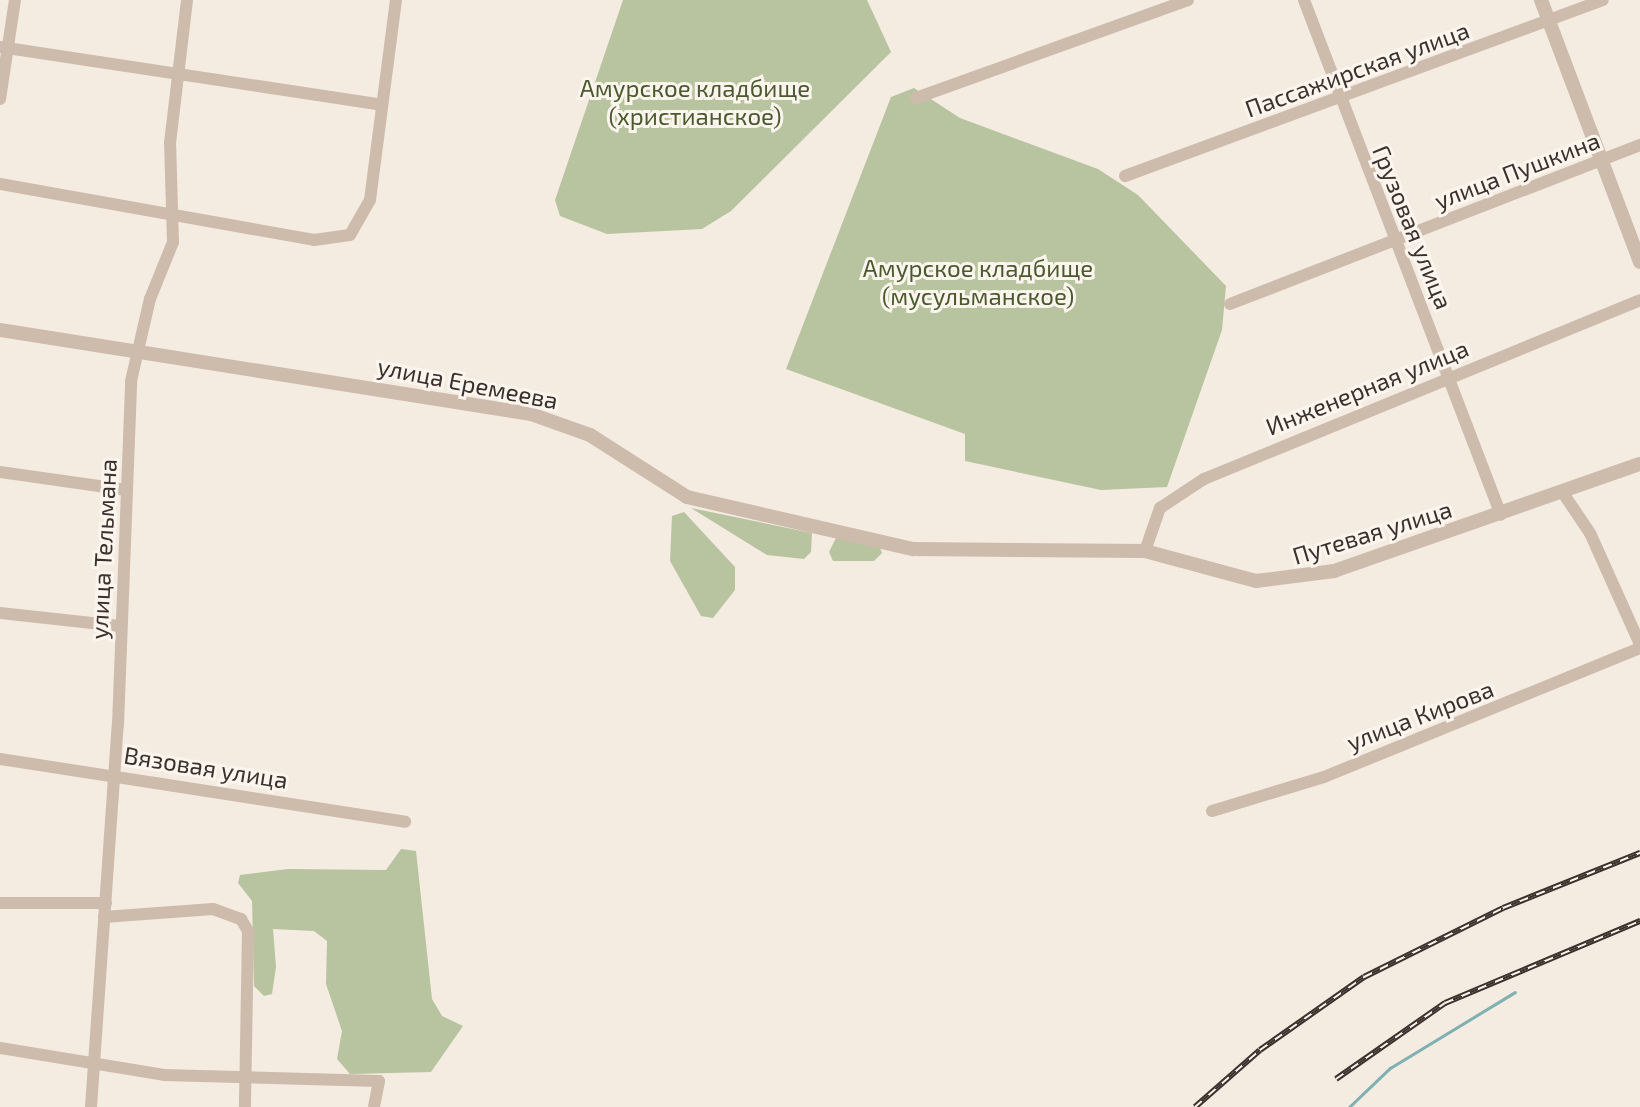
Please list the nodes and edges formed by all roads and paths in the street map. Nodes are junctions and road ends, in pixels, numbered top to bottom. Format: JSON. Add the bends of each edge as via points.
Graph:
{"nodes":[{"id":1,"x":15,"y":0,"type":"edge"},
{"id":2,"x":187,"y":0,"type":"edge"},
{"id":3,"x":396,"y":0,"type":"edge"},
{"id":4,"x":1188,"y":0,"type":"edge"},
{"id":5,"x":1304,"y":0,"type":"edge"},
{"id":6,"x":1541,"y":0,"type":"edge"},
{"id":7,"x":1603,"y":0,"type":"edge"},
{"id":8,"x":1549,"y":21,"type":"junction"},
{"id":9,"x":5,"y":48,"type":"edge"},
{"id":10,"x":179,"y":74,"type":"junction"},
{"id":11,"x":916,"y":98,"type":"dead end"},
{"id":12,"x":0,"y":99,"type":"edge"},
{"id":13,"x":1339,"y":100,"type":"junction"},
{"id":14,"x":382,"y":105,"type":"junction"},
{"id":15,"x":1640,"y":145,"type":"edge"},
{"id":16,"x":1600,"y":161,"type":"junction"},
{"id":17,"x":1125,"y":176,"type":"dead end"},
{"id":18,"x":0,"y":184,"type":"edge"},
{"id":19,"x":173,"y":218,"type":"junction"},
{"id":20,"x":1395,"y":241,"type":"junction"},
{"id":21,"x":1640,"y":262,"type":"edge"},
{"id":22,"x":1640,"y":300,"type":"edge"},
{"id":23,"x":1230,"y":304,"type":"dead end"},
{"id":24,"x":0,"y":330,"type":"edge"},
{"id":25,"x":136,"y":347,"type":"junction"},
{"id":26,"x":1449,"y":378,"type":"junction"},
{"id":27,"x":1640,"y":464,"type":"edge"},
{"id":28,"x":0,"y":472,"type":"edge"},
{"id":29,"x":127,"y":490,"type":"junction"},
{"id":30,"x":1563,"y":493,"type":"junction"},
{"id":31,"x":1501,"y":515,"type":"junction"},
{"id":32,"x":1145,"y":551,"type":"junction"},
{"id":33,"x":0,"y":613,"type":"edge"},
{"id":34,"x":119,"y":626,"type":"junction"},
{"id":35,"x":1640,"y":646,"type":"edge"},
{"id":36,"x":0,"y":759,"type":"edge"},
{"id":37,"x":115,"y":775,"type":"junction"},
{"id":38,"x":1212,"y":811,"type":"dead end"},
{"id":39,"x":405,"y":822,"type":"dead end"},
{"id":40,"x":0,"y":903,"type":"edge"},
{"id":41,"x":105,"y":910,"type":"junction"},
{"id":42,"x":0,"y":1048,"type":"edge"},
{"id":43,"x":92,"y":1063,"type":"junction"},
{"id":44,"x":242,"y":1076,"type":"junction"},
{"id":45,"x":91,"y":1107,"type":"edge"},
{"id":46,"x":245,"y":1107,"type":"edge"},
{"id":47,"x":374,"y":1107,"type":"edge"}],
"edges":[{"from":1,"to":9,"type":"street"},
{"from":2,"to":10,"type":"street","name":"улица Тельмана"},
{"from":3,"to":14,"type":"street"},
{"from":4,"to":11,"type":"street"},
{"from":5,"to":13,"type":"street","name":"Грузовая улица"},
{"from":6,"to":8,"type":"street"},
{"from":7,"to":8,"type":"street","name":"Пассажирская улица"},
{"from":8,"to":13,"type":"street","name":"Пассажирская улица"},
{"from":8,"to":16,"type":"street"},
{"from":9,"to":10,"type":"street"},
{"from":9,"to":12,"type":"street"},
{"from":10,"to":14,"type":"street"},
{"from":10,"to":19,"type":"street","name":"улица Тельмана","via":[[170,143]]},
{"from":13,"to":17,"type":"street","name":"Пассажирская улица"},
{"from":13,"to":20,"type":"street","name":"Грузовая улица"},
{"from":14,"to":19,"type":"street","via":[[367,215],[338,240]]},
{"from":15,"to":16,"type":"street","name":"улица Пушкина"},
{"from":16,"to":20,"type":"street","name":"улица Пушкина"},
{"from":16,"to":21,"type":"street"},
{"from":18,"to":19,"type":"street"},
{"from":19,"to":25,"type":"street","name":"улица Тельмана","via":[[173,242]]},
{"from":20,"to":23,"type":"street","name":"улица Пушкина"},
{"from":20,"to":26,"type":"street","name":"Грузовая улица"},
{"from":22,"to":26,"type":"street","name":"Инженерная улица"},
{"from":24,"to":25,"type":"street","name":"улица Еремеева"},
{"from":25,"to":29,"type":"street","name":"улица Тельмана"},
{"from":25,"to":32,"type":"street","name":"улица Еремеева","via":[[531,414],[590,435],[687,497],[913,549]]},
{"from":26,"to":31,"type":"street","name":"Грузовая улица"},
{"from":26,"to":32,"type":"street","name":"Инженерная улица","via":[[1204,479],[1160,508]]},
{"from":27,"to":30,"type":"street","name":"Путевая улица"},
{"from":28,"to":29,"type":"street"},
{"from":29,"to":34,"type":"street","name":"улица Тельмана"},
{"from":30,"to":31,"type":"street","name":"Путевая улица"},
{"from":30,"to":35,"type":"street","via":[[1596,543]]},
{"from":31,"to":32,"type":"street","name":"Путевая улица","via":[[1285,581],[1239,579]]},
{"from":33,"to":34,"type":"street"},
{"from":34,"to":37,"type":"street","name":"улица Тельмана"},
{"from":35,"to":38,"type":"street","name":"улица Кирова","via":[[1314,780]]},
{"from":36,"to":37,"type":"street","name":"Вязовая улица"},
{"from":37,"to":39,"type":"street","name":"Вязовая улица"},
{"from":37,"to":41,"type":"street","name":"улица Тельмана"},
{"from":40,"to":41,"type":"street"},
{"from":41,"to":43,"type":"street","name":"улица Тельмана"},
{"from":41,"to":44,"type":"street","via":[[213,909],[241,919],[248,931]]},
{"from":42,"to":43,"type":"street"},
{"from":43,"to":44,"type":"street","via":[[164,1075]]},
{"from":43,"to":45,"type":"street","name":"улица Тельмана"},
{"from":44,"to":46,"type":"street"},
{"from":44,"to":47,"type":"street","via":[[379,1081]]}]}
